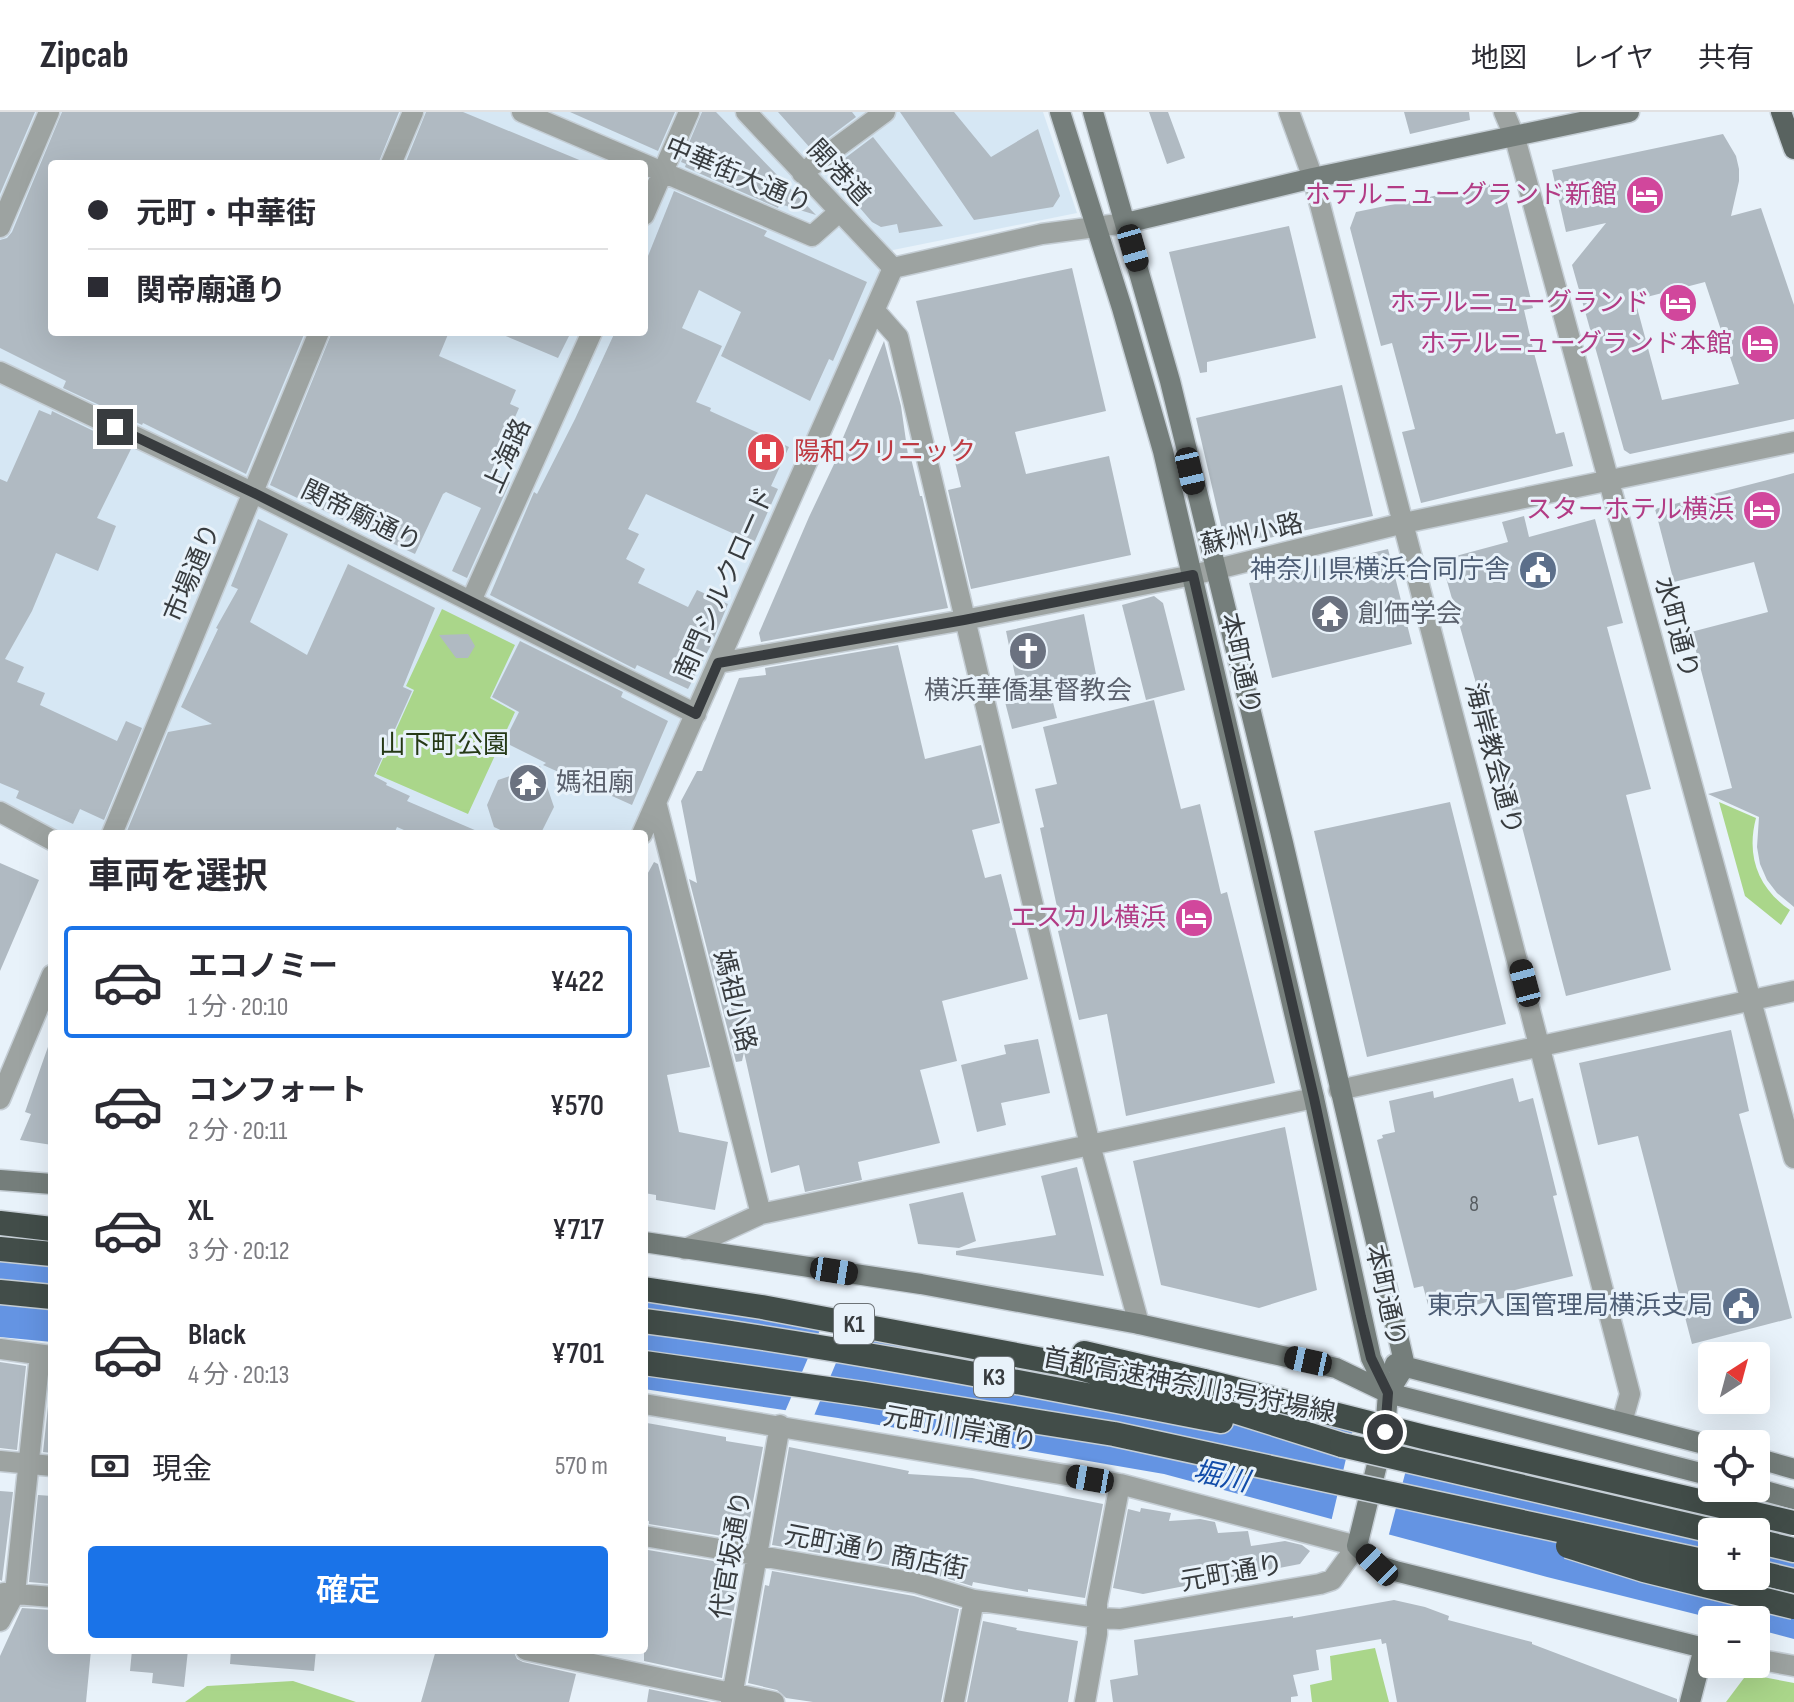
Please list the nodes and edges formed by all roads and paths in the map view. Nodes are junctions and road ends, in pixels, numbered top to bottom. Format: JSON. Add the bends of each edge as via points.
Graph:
{"nodes":[{"id":1,"x":49,"y":112,"type":"edge"},
{"id":2,"x":413,"y":112,"type":"edge"},
{"id":3,"x":522,"y":112,"type":"edge"},
{"id":4,"x":689,"y":112,"type":"edge"},
{"id":5,"x":746,"y":112,"type":"edge"},
{"id":6,"x":885,"y":112,"type":"edge"},
{"id":7,"x":1060,"y":112,"type":"edge"},
{"id":8,"x":1093,"y":112,"type":"edge"},
{"id":9,"x":1289,"y":112,"type":"edge"},
{"id":10,"x":1504,"y":112,"type":"edge"},
{"id":11,"x":1629,"y":112,"type":"edge"},
{"id":12,"x":1781,"y":112,"type":"edge"},
{"id":13,"x":1515,"y":138,"type":"junction"},
{"id":14,"x":1794,"y":149,"type":"edge"},
{"id":15,"x":393,"y":160,"type":"edge"},
{"id":16,"x":635,"y":160,"type":"edge"},
{"id":17,"x":648,"y":166,"type":"edge"},
{"id":18,"x":663,"y":172,"type":"junction"},
{"id":19,"x":802,"y":173,"type":"junction"},
{"id":20,"x":1313,"y":178,"type":"junction"},
{"id":21,"x":648,"y":206,"type":"edge"},
{"id":22,"x":839,"y":212,"type":"junction"},
{"id":23,"x":1126,"y":223,"type":"junction"},
{"id":24,"x":0,"y":227,"type":"edge"},
{"id":25,"x":1096,"y":227,"type":"junction"},
{"id":26,"x":893,"y":268,"type":"junction"},
{"id":27,"x":875,"y":311,"type":"junction"},
{"id":28,"x":317,"y":336,"type":"edge"},
{"id":29,"x":590,"y":336,"type":"edge"},
{"id":30,"x":0,"y":372,"type":"edge"},
{"id":31,"x":1794,"y":442,"type":"edge"},
{"id":32,"x":1609,"y":481,"type":"junction"},
{"id":33,"x":254,"y":493,"type":"junction"},
{"id":34,"x":1404,"y":523,"type":"junction"},
{"id":35,"x":1215,"y":571,"type":"junction"},
{"id":36,"x":1193,"y":575,"type":"junction"},
{"id":37,"x":471,"y":601,"type":"junction"},
{"id":38,"x":964,"y":620,"type":"junction"},
{"id":39,"x":718,"y":663,"type":"junction"},
{"id":40,"x":696,"y":714,"type":"junction"},
{"id":41,"x":656,"y":802,"type":"junction"},
{"id":42,"x":0,"y":812,"type":"edge"},
{"id":43,"x":114,"y":830,"type":"edge"},
{"id":44,"x":644,"y":830,"type":"edge"},
{"id":45,"x":48,"y":838,"type":"edge"},
{"id":46,"x":48,"y":985,"type":"edge"},
{"id":47,"x":1794,"y":991,"type":"edge"},
{"id":48,"x":1753,"y":1001,"type":"junction"},
{"id":49,"x":1541,"y":1045,"type":"junction"},
{"id":50,"x":1339,"y":1090,"type":"junction"},
{"id":51,"x":1314,"y":1098,"type":"junction"},
{"id":52,"x":0,"y":1099,"type":"edge"},
{"id":53,"x":1090,"y":1145,"type":"junction"},
{"id":54,"x":1794,"y":1158,"type":"edge"},
{"id":55,"x":0,"y":1180,"type":"edge"},
{"id":56,"x":48,"y":1184,"type":"edge"},
{"id":57,"x":761,"y":1214,"type":"junction"},
{"id":58,"x":0,"y":1223,"type":"edge"},
{"id":59,"x":48,"y":1229,"type":"edge"},
{"id":60,"x":648,"y":1243,"type":"edge"},
{"id":61,"x":0,"y":1249,"type":"edge"},
{"id":62,"x":685,"y":1249,"type":"junction"},
{"id":63,"x":48,"y":1254,"type":"edge"},
{"id":64,"x":648,"y":1290,"type":"edge"},
{"id":65,"x":0,"y":1292,"type":"edge"},
{"id":66,"x":48,"y":1297,"type":"edge"},
{"id":67,"x":762,"y":1307,"type":"junction"},
{"id":68,"x":648,"y":1322,"type":"edge"},
{"id":69,"x":1139,"y":1324,"type":"junction"},
{"id":70,"x":0,"y":1349,"type":"edge"},
{"id":71,"x":46,"y":1356,"type":"edge"},
{"id":72,"x":1371,"y":1358,"type":"junction"},
{"id":73,"x":648,"y":1364,"type":"edge"},
{"id":74,"x":1405,"y":1366,"type":"junction"},
{"id":75,"x":1336,"y":1368,"type":"junction"},
{"id":76,"x":1388,"y":1393,"type":"junction"},
{"id":77,"x":648,"y":1405,"type":"edge"},
{"id":78,"x":1622,"y":1422,"type":"junction"},
{"id":79,"x":780,"y":1425,"type":"junction"},
{"id":80,"x":1698,"y":1442,"type":"edge"},
{"id":81,"x":1342,"y":1445,"type":"junction"},
{"id":82,"x":0,"y":1461,"type":"edge"},
{"id":83,"x":1770,"y":1462,"type":"edge"},
{"id":84,"x":31,"y":1464,"type":"junction"},
{"id":85,"x":48,"y":1466,"type":"edge"},
{"id":86,"x":1794,"y":1469,"type":"edge"},
{"id":87,"x":1698,"y":1472,"type":"edge"},
{"id":88,"x":1120,"y":1484,"type":"junction"},
{"id":89,"x":1770,"y":1492,"type":"edge"},
{"id":90,"x":1794,"y":1499,"type":"edge"},
{"id":91,"x":1420,"y":1501,"type":"junction"},
{"id":92,"x":1794,"y":1523,"type":"edge"},
{"id":93,"x":1698,"y":1528,"type":"edge"},
{"id":94,"x":648,"y":1537,"type":"edge"},
{"id":95,"x":1770,"y":1544,"type":"edge"},
{"id":96,"x":1357,"y":1546,"type":"junction"},
{"id":97,"x":1794,"y":1550,"type":"edge"},
{"id":98,"x":758,"y":1557,"type":"junction"},
{"id":99,"x":1698,"y":1560,"type":"edge"},
{"id":100,"x":1770,"y":1575,"type":"edge"},
{"id":101,"x":1794,"y":1581,"type":"edge"},
{"id":102,"x":8,"y":1593,"type":"edge"},
{"id":103,"x":48,"y":1597,"type":"edge"},
{"id":104,"x":974,"y":1600,"type":"junction"},
{"id":105,"x":1794,"y":1607,"type":"edge"},
{"id":106,"x":1098,"y":1618,"type":"junction"},
{"id":107,"x":0,"y":1621,"type":"edge"},
{"id":108,"x":1698,"y":1647,"type":"edge"},
{"id":109,"x":543,"y":1654,"type":"edge"},
{"id":110,"x":1770,"y":1662,"type":"edge"},
{"id":111,"x":1794,"y":1666,"type":"edge"},
{"id":112,"x":1698,"y":1678,"type":"edge"},
{"id":113,"x":733,"y":1698,"type":"edge"},
{"id":114,"x":774,"y":1702,"type":"edge"},
{"id":115,"x":954,"y":1702,"type":"edge"},
{"id":116,"x":1085,"y":1702,"type":"edge"},
{"id":117,"x":1690,"y":1702,"type":"edge"}],
"edges":[{"from":1,"to":24,"type":"street"},
{"from":2,"to":15,"type":"street"},
{"from":3,"to":16,"type":"street","name":"中華街大通り"},
{"from":4,"to":18,"type":"street"},
{"from":5,"to":19,"type":"street","name":"開港道"},
{"from":6,"to":19,"type":"street"},
{"from":7,"to":25,"type":"street","name":"本町通り"},
{"from":8,"to":23,"type":"street","name":"本町通り"},
{"from":9,"to":20,"type":"street","name":"海岸教会通り"},
{"from":10,"to":13,"type":"street","name":"水町通り"},
{"from":11,"to":13,"type":"street"},
{"from":12,"to":14,"type":"main road"},
{"from":13,"to":20,"type":"street"},
{"from":13,"to":32,"type":"street","name":"水町通り"},
{"from":17,"to":18,"type":"street","name":"中華街大通り"},
{"from":18,"to":21,"type":"street"},
{"from":18,"to":22,"type":"street","name":"中華街大通り","via":[[812,236]]},
{"from":19,"to":22,"type":"street","name":"開港道"},
{"from":20,"to":23,"type":"street"},
{"from":20,"to":34,"type":"street","name":"海岸教会通り"},
{"from":22,"to":26,"type":"street","name":"開港道"},
{"from":23,"to":25,"type":"street"},
{"from":23,"to":35,"type":"street","name":"本町通り"},
{"from":25,"to":26,"type":"street"},
{"from":25,"to":36,"type":"street","name":"本町通り","via":[[1159,436]]},
{"from":26,"to":27,"type":"street","name":"南門シルクロード"},
{"from":27,"to":38,"type":"street","via":[[898,337]]},
{"from":27,"to":39,"type":"street","name":"南門シルクロード"},
{"from":28,"to":33,"type":"street","name":"市場通り"},
{"from":29,"to":37,"type":"street","name":"上海路"},
{"from":30,"to":33,"type":"street","name":"関帝廟通り"},
{"from":31,"to":32,"type":"street","name":"蘇州小路"},
{"from":32,"to":34,"type":"street","name":"蘇州小路"},
{"from":32,"to":48,"type":"street","name":"水町通り"},
{"from":33,"to":37,"type":"street","name":"関帝廟通り"},
{"from":33,"to":43,"type":"street","name":"市場通り"},
{"from":34,"to":35,"type":"street","name":"蘇州小路"},
{"from":34,"to":49,"type":"street","name":"海岸教会通り"},
{"from":35,"to":36,"type":"street","name":"蘇州小路"},
{"from":35,"to":50,"type":"street","name":"本町通り"},
{"from":36,"to":38,"type":"street","name":"蘇州小路"},
{"from":36,"to":51,"type":"street","name":"本町通り"},
{"from":37,"to":40,"type":"street","name":"関帝廟通り"},
{"from":38,"to":39,"type":"street","name":"蘇州小路"},
{"from":38,"to":53,"type":"street"},
{"from":39,"to":40,"type":"street","name":"南門シルクロード"},
{"from":40,"to":41,"type":"street","name":"南門シルクロード"},
{"from":41,"to":44,"type":"street","name":"南門シルクロード"},
{"from":41,"to":57,"type":"street","name":"媽祖小路"},
{"from":42,"to":45,"type":"street"},
{"from":46,"to":52,"type":"street"},
{"from":47,"to":48,"type":"street"},
{"from":48,"to":49,"type":"street"},
{"from":48,"to":54,"type":"street","name":"水町通り"},
{"from":49,"to":50,"type":"street"},
{"from":49,"to":78,"type":"street","name":"海岸教会通り","via":[[1630,1394]]},
{"from":50,"to":74,"type":"street","name":"本町通り"},
{"from":51,"to":53,"type":"street"},
{"from":51,"to":72,"type":"street","name":"本町通り"},
{"from":53,"to":57,"type":"street"},
{"from":53,"to":69,"type":"street"},
{"from":55,"to":56,"type":"street"},
{"from":57,"to":62,"type":"street"},
{"from":58,"to":59,"type":"highway"},
{"from":60,"to":62,"type":"street"},
{"from":61,"to":63,"type":"highway"},
{"from":62,"to":69,"type":"street"},
{"from":64,"to":67,"type":"highway","number":"K1"},
{"from":65,"to":66,"type":"highway"},
{"from":67,"to":81,"type":"highway","number":"K1","via":[[1064,1364]]},
{"from":67,"to":92,"type":"highway","bridge":true,"via":[[884,1316],[1058,1346]]},
{"from":68,"to":81,"type":"highway","name":"首都高速神奈川3号狩場線","number":"K3","via":[[1006,1379]]},
{"from":69,"to":75,"type":"street"},
{"from":70,"to":71,"type":"street"},
{"from":71,"to":84,"type":"street"},
{"from":72,"to":74,"type":"street"},
{"from":72,"to":75,"type":"street"},
{"from":72,"to":76,"type":"street","name":"本町通り"},
{"from":73,"to":91,"type":"highway","number":"K3","bridge":true,"via":[[1114,1434]]},
{"from":74,"to":76,"type":"street","name":"本町通り"},
{"from":74,"to":78,"type":"street"},
{"from":75,"to":76,"type":"street"},
{"from":76,"to":87,"type":"street"},
{"from":76,"to":96,"type":"street","bridge":true,"via":[[1385,1432]]},
{"from":77,"to":79,"type":"street","name":"元町川岸通り"},
{"from":78,"to":80,"type":"street"},
{"from":79,"to":88,"type":"street","name":"元町川岸通り"},
{"from":79,"to":98,"type":"street","name":"代官坂通り"},
{"from":81,"to":93,"type":"highway","name":"首都高速神奈川3号狩場線","number":"K3","bridge":true},
{"from":82,"to":84,"type":"street"},
{"from":83,"to":86,"type":"street"},
{"from":84,"to":85,"type":"street"},
{"from":84,"to":102,"type":"street"},
{"from":88,"to":96,"type":"street","name":"元町川岸通り"},
{"from":88,"to":106,"type":"street"},
{"from":89,"to":90,"type":"street"},
{"from":91,"to":99,"type":"highway","number":"K3","bridge":true},
{"from":91,"to":105,"type":"highway","bridge":true,"via":[[1644,1570]]},
{"from":94,"to":98,"type":"street","name":"元町通り 商店街"},
{"from":95,"to":97,"type":"highway"},
{"from":96,"to":106,"type":"street","name":"元町通り","via":[[1332,1580],[1320,1584],[1120,1619]]},
{"from":96,"to":108,"type":"street","via":[[1377,1565],[1395,1571]]},
{"from":98,"to":104,"type":"street","name":"元町通り 商店街","via":[[917,1583]]},
{"from":98,"to":113,"type":"street","name":"代官坂通り"},
{"from":100,"to":101,"type":"highway"},
{"from":102,"to":103,"type":"street"},
{"from":102,"to":107,"type":"street"},
{"from":104,"to":106,"type":"street","name":"元町通り 商店街"},
{"from":104,"to":115,"type":"street"},
{"from":106,"to":116,"type":"street"},
{"from":109,"to":113,"type":"street"},
{"from":110,"to":111,"type":"street"},
{"from":112,"to":117,"type":"street"},
{"from":113,"to":114,"type":"street"}]}
